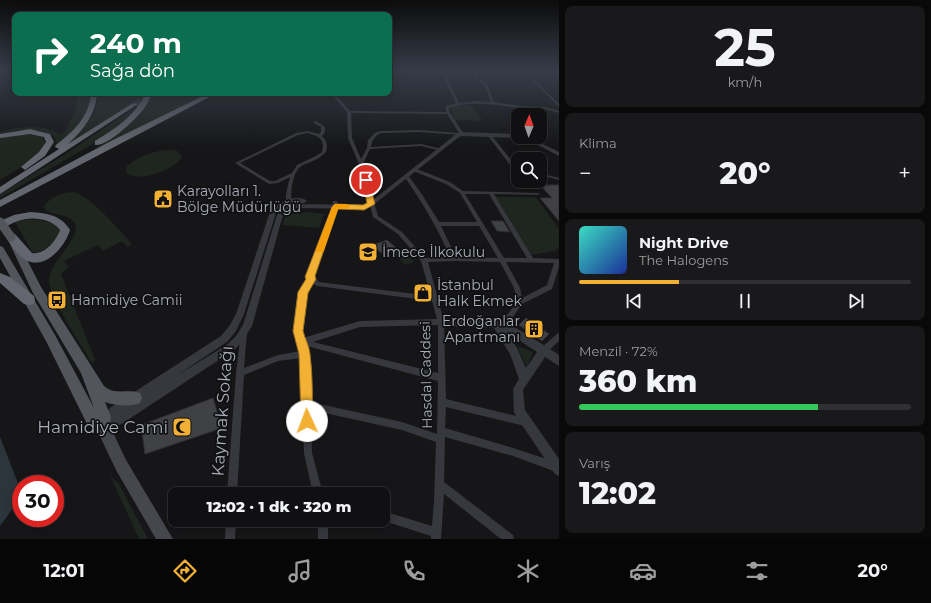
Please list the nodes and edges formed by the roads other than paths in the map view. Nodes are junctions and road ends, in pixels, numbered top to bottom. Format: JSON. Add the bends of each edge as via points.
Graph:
{"nodes":[{"id":1,"x":94,"y":96,"type":"edge"},
{"id":2,"x":148,"y":96,"type":"edge"},
{"id":3,"x":208,"y":96,"type":"edge"},
{"id":4,"x":335,"y":96,"type":"edge"},
{"id":5,"x":454,"y":96,"type":"edge"},
{"id":6,"x":490,"y":96,"type":"edge"},
{"id":7,"x":550,"y":96,"type":"edge"},
{"id":8,"x":493,"y":103,"type":"junction"},
{"id":9,"x":135,"y":104,"type":"tunnel mouth"},
{"id":10,"x":458,"y":104,"type":"junction"},
{"id":11,"x":559,"y":106,"type":"edge"},
{"id":12,"x":522,"y":107,"type":"joint"},
{"id":13,"x":350,"y":112,"type":"junction"},
{"id":14,"x":559,"y":112,"type":"edge"},
{"id":15,"x":448,"y":113,"type":"junction"},
{"id":16,"x":315,"y":122,"type":"dead end"},
{"id":17,"x":442,"y":133,"type":"junction"},
{"id":18,"x":462,"y":134,"type":"junction"},
{"id":19,"x":0,"y":136,"type":"edge"},
{"id":20,"x":320,"y":136,"type":"junction"},
{"id":21,"x":490,"y":136,"type":"junction"},
{"id":22,"x":511,"y":136,"type":"edge"},
{"id":23,"x":448,"y":144,"type":"junction"},
{"id":24,"x":540,"y":144,"type":"edge"},
{"id":25,"x":369,"y":148,"type":"junction"},
{"id":26,"x":441,"y":150,"type":"junction"},
{"id":27,"x":559,"y":153,"type":"edge"},
{"id":28,"x":511,"y":163,"type":"edge"},
{"id":29,"x":361,"y":164,"type":"junction"},
{"id":30,"x":415,"y":170,"type":"junction"},
{"id":31,"x":292,"y":174,"type":"junction"},
{"id":32,"x":406,"y":176,"type":"junction"},
{"id":33,"x":547,"y":176,"type":"edge"},
{"id":34,"x":559,"y":179,"type":"edge"},
{"id":35,"x":0,"y":185,"type":"edge"},
{"id":36,"x":0,"y":190,"type":"edge"},
{"id":37,"x":462,"y":192,"type":"junction"},
{"id":38,"x":491,"y":193,"type":"junction"},
{"id":39,"x":538,"y":194,"type":"dead end"},
{"id":40,"x":0,"y":201,"type":"edge"},
{"id":41,"x":0,"y":204,"type":"edge"},
{"id":42,"x":289,"y":204,"type":"junction"},
{"id":43,"x":335,"y":204,"type":"junction"},
{"id":44,"x":371,"y":204,"type":"junction"},
{"id":45,"x":0,"y":224,"type":"edge"},
{"id":46,"x":437,"y":224,"type":"junction"},
{"id":47,"x":480,"y":224,"type":"junction"},
{"id":48,"x":12,"y":237,"type":"junction"},
{"id":49,"x":0,"y":249,"type":"edge"},
{"id":50,"x":454,"y":259,"type":"junction"},
{"id":51,"x":424,"y":260,"type":"junction"},
{"id":52,"x":502,"y":260,"type":"junction"},
{"id":53,"x":532,"y":261,"type":"junction"},
{"id":54,"x":558,"y":261,"type":"edge"},
{"id":55,"x":0,"y":278,"type":"edge"},
{"id":56,"x":312,"y":279,"type":"junction"},
{"id":57,"x":435,"y":299,"type":"junction"},
{"id":58,"x":29,"y":300,"type":"junction"},
{"id":59,"x":520,"y":302,"type":"junction"},
{"id":60,"x":441,"y":322,"type":"junction"},
{"id":61,"x":497,"y":324,"type":"junction"},
{"id":62,"x":245,"y":330,"type":"junction"},
{"id":63,"x":559,"y":336,"type":"edge"},
{"id":64,"x":302,"y":342,"type":"junction"},
{"id":65,"x":544,"y":350,"type":"junction"},
{"id":66,"x":305,"y":354,"type":"junction"},
{"id":67,"x":559,"y":361,"type":"edge"},
{"id":68,"x":87,"y":373,"type":"junction"},
{"id":69,"x":240,"y":373,"type":"junction"},
{"id":70,"x":442,"y":378,"type":"junction"},
{"id":71,"x":524,"y":379,"type":"junction"},
{"id":72,"x":135,"y":398,"type":"junction"},
{"id":73,"x":442,"y":402,"type":"junction"},
{"id":74,"x":307,"y":405,"type":"junction"},
{"id":75,"x":525,"y":422,"type":"junction"},
{"id":76,"x":103,"y":427,"type":"junction"},
{"id":77,"x":441,"y":435,"type":"junction"},
{"id":78,"x":559,"y":469,"type":"edge"},
{"id":79,"x":439,"y":484,"type":"junction"},
{"id":80,"x":232,"y":487,"type":"edge"},
{"id":81,"x":316,"y":487,"type":"edge"},
{"id":82,"x":390,"y":519,"type":"edge"},
{"id":83,"x":231,"y":527,"type":"edge"},
{"id":84,"x":323,"y":527,"type":"edge"},
{"id":85,"x":436,"y":535,"type":"edge"},
{"id":86,"x":165,"y":539,"type":"edge"},
{"id":87,"x":230,"y":539,"type":"edge"},
{"id":88,"x":323,"y":539,"type":"edge"},
{"id":89,"x":509,"y":539,"type":"edge"}],
"edges":[{"from":1,"to":35,"type":"highway","via":[[90,112],[74,132],[50,153]]},
{"from":2,"to":40,"type":"highway","via":[[138,111],[114,133]]},
{"from":3,"to":41,"type":"highway","via":[[114,142]]},
{"from":4,"to":13,"type":"street"},
{"from":5,"to":10,"type":"street"},
{"from":6,"to":8,"type":"street"},
{"from":7,"to":11,"type":"street"},
{"from":8,"to":10,"type":"street"},
{"from":8,"to":12,"type":"street"},
{"from":9,"to":36,"type":"highway"},
{"from":10,"to":15,"type":"street","via":[[447,107]]},
{"from":12,"to":14,"type":"street","via":[[547,108]]},
{"from":13,"to":15,"type":"street"},
{"from":13,"to":29,"type":"street","name":"Hasdal Caddesi","via":[[350,138]]},
{"from":15,"to":18,"type":"street"},
{"from":16,"to":20,"type":"street","via":[[324,127]]},
{"from":17,"to":18,"type":"street"},
{"from":17,"to":23,"type":"street"},
{"from":17,"to":25,"type":"street","via":[[398,130],[377,133],[370,140]]},
{"from":18,"to":21,"type":"street"},
{"from":18,"to":23,"type":"street"},
{"from":19,"to":35,"type":"highway","via":[[35,132],[47,136],[50,142],[45,151]]},
{"from":20,"to":31,"type":"street","via":[[326,147],[324,152],[300,165]]},
{"from":20,"to":31,"type":"street","via":[[308,132],[297,134],[237,163],[269,183]]},
{"from":21,"to":22,"type":"street"},
{"from":21,"to":28,"type":"street"},
{"from":23,"to":26,"type":"street"},
{"from":24,"to":27,"type":"street"},
{"from":25,"to":26,"type":"street","via":[[421,145]]},
{"from":25,"to":29,"type":"street"},
{"from":26,"to":30,"type":"street"},
{"from":29,"to":44,"type":"street","name":"Hasdal Caddesi"},
{"from":30,"to":32,"type":"street"},
{"from":30,"to":37,"type":"street","via":[[448,183]]},
{"from":31,"to":42,"type":"street"},
{"from":32,"to":44,"type":"street"},
{"from":32,"to":46,"type":"street"},
{"from":33,"to":34,"type":"street"},
{"from":37,"to":38,"type":"street"},
{"from":37,"to":47,"type":"street"},
{"from":38,"to":39,"type":"street"},
{"from":38,"to":53,"type":"street"},
{"from":42,"to":43,"type":"street"},
{"from":42,"to":62,"type":"street","via":[[280,215]]},
{"from":42,"to":72,"type":"street","via":[[279,206],[273,212],[240,314],[228,334],[217,345]]},
{"from":43,"to":44,"type":"street","via":[[364,207]]},
{"from":43,"to":56,"type":"street","via":[[310,277]]},
{"from":44,"to":51,"type":"street","name":"Hasdal Caddesi","via":[[376,217],[400,233]]},
{"from":45,"to":48,"type":"main road","bridge":true},
{"from":45,"to":48,"type":"highway","via":[[18,217],[35,216],[57,221],[65,230],[58,245],[51,252],[39,257],[27,255]]},
{"from":46,"to":47,"type":"street"},
{"from":46,"to":50,"type":"street"},
{"from":47,"to":52,"type":"street"},
{"from":48,"to":68,"type":"main road","via":[[37,290]]},
{"from":49,"to":58,"type":"main road"},
{"from":50,"to":51,"type":"street"},
{"from":50,"to":52,"type":"street"},
{"from":51,"to":57,"type":"street","name":"Hasdal Caddesi"},
{"from":52,"to":53,"type":"street"},
{"from":52,"to":59,"type":"street","via":[[517,288]]},
{"from":53,"to":54,"type":"street"},
{"from":54,"to":59,"type":"street","via":[[550,287]]},
{"from":55,"to":58,"type":"highway","via":[[6,280]]},
{"from":56,"to":57,"type":"street","via":[[317,284]]},
{"from":56,"to":64,"type":"street","via":[[303,292],[300,307],[298,331]]},
{"from":57,"to":60,"type":"street","name":"Hasdal Caddesi"},
{"from":58,"to":76,"type":"main road","via":[[92,419]]},
{"from":59,"to":61,"type":"street","via":[[510,316]]},
{"from":60,"to":61,"type":"street"},
{"from":60,"to":64,"type":"street","via":[[360,324]]},
{"from":60,"to":70,"type":"street","name":"Hasdal Caddesi"},
{"from":61,"to":65,"type":"street"},
{"from":61,"to":71,"type":"street","via":[[517,356]]},
{"from":62,"to":69,"type":"street","name":"Kaymak Sokağı"},
{"from":62,"to":76,"type":"street","via":[[222,354]]},
{"from":63,"to":65,"type":"street"},
{"from":64,"to":66,"type":"street"},
{"from":64,"to":70,"type":"street"},
{"from":65,"to":67,"type":"street"},
{"from":65,"to":71,"type":"street"},
{"from":66,"to":69,"type":"street","via":[[278,358]]},
{"from":66,"to":74,"type":"street"},
{"from":68,"to":72,"type":"main road","via":[[104,396]]},
{"from":68,"to":76,"type":"main road","via":[[104,417]]},
{"from":69,"to":80,"type":"street","name":"Kaymak Sokağı"},
{"from":70,"to":73,"type":"street","name":"Hasdal Caddesi"},
{"from":71,"to":75,"type":"street","via":[[518,389],[520,412]]},
{"from":72,"to":76,"type":"street","via":[[115,411]]},
{"from":73,"to":75,"type":"street"},
{"from":73,"to":77,"type":"street","name":"Hasdal Caddesi"},
{"from":74,"to":77,"type":"street"},
{"from":74,"to":81,"type":"street","via":[[308,453]]},
{"from":75,"to":78,"type":"street"},
{"from":76,"to":86,"type":"main road","via":[[121,466]]},
{"from":77,"to":78,"type":"street","via":[[513,452]]},
{"from":77,"to":79,"type":"street","name":"Hasdal Caddesi"},
{"from":79,"to":85,"type":"street","name":"Hasdal Caddesi"},
{"from":79,"to":89,"type":"street"},
{"from":82,"to":85,"type":"street"},
{"from":83,"to":87,"type":"street"},
{"from":84,"to":88,"type":"street"}]}
